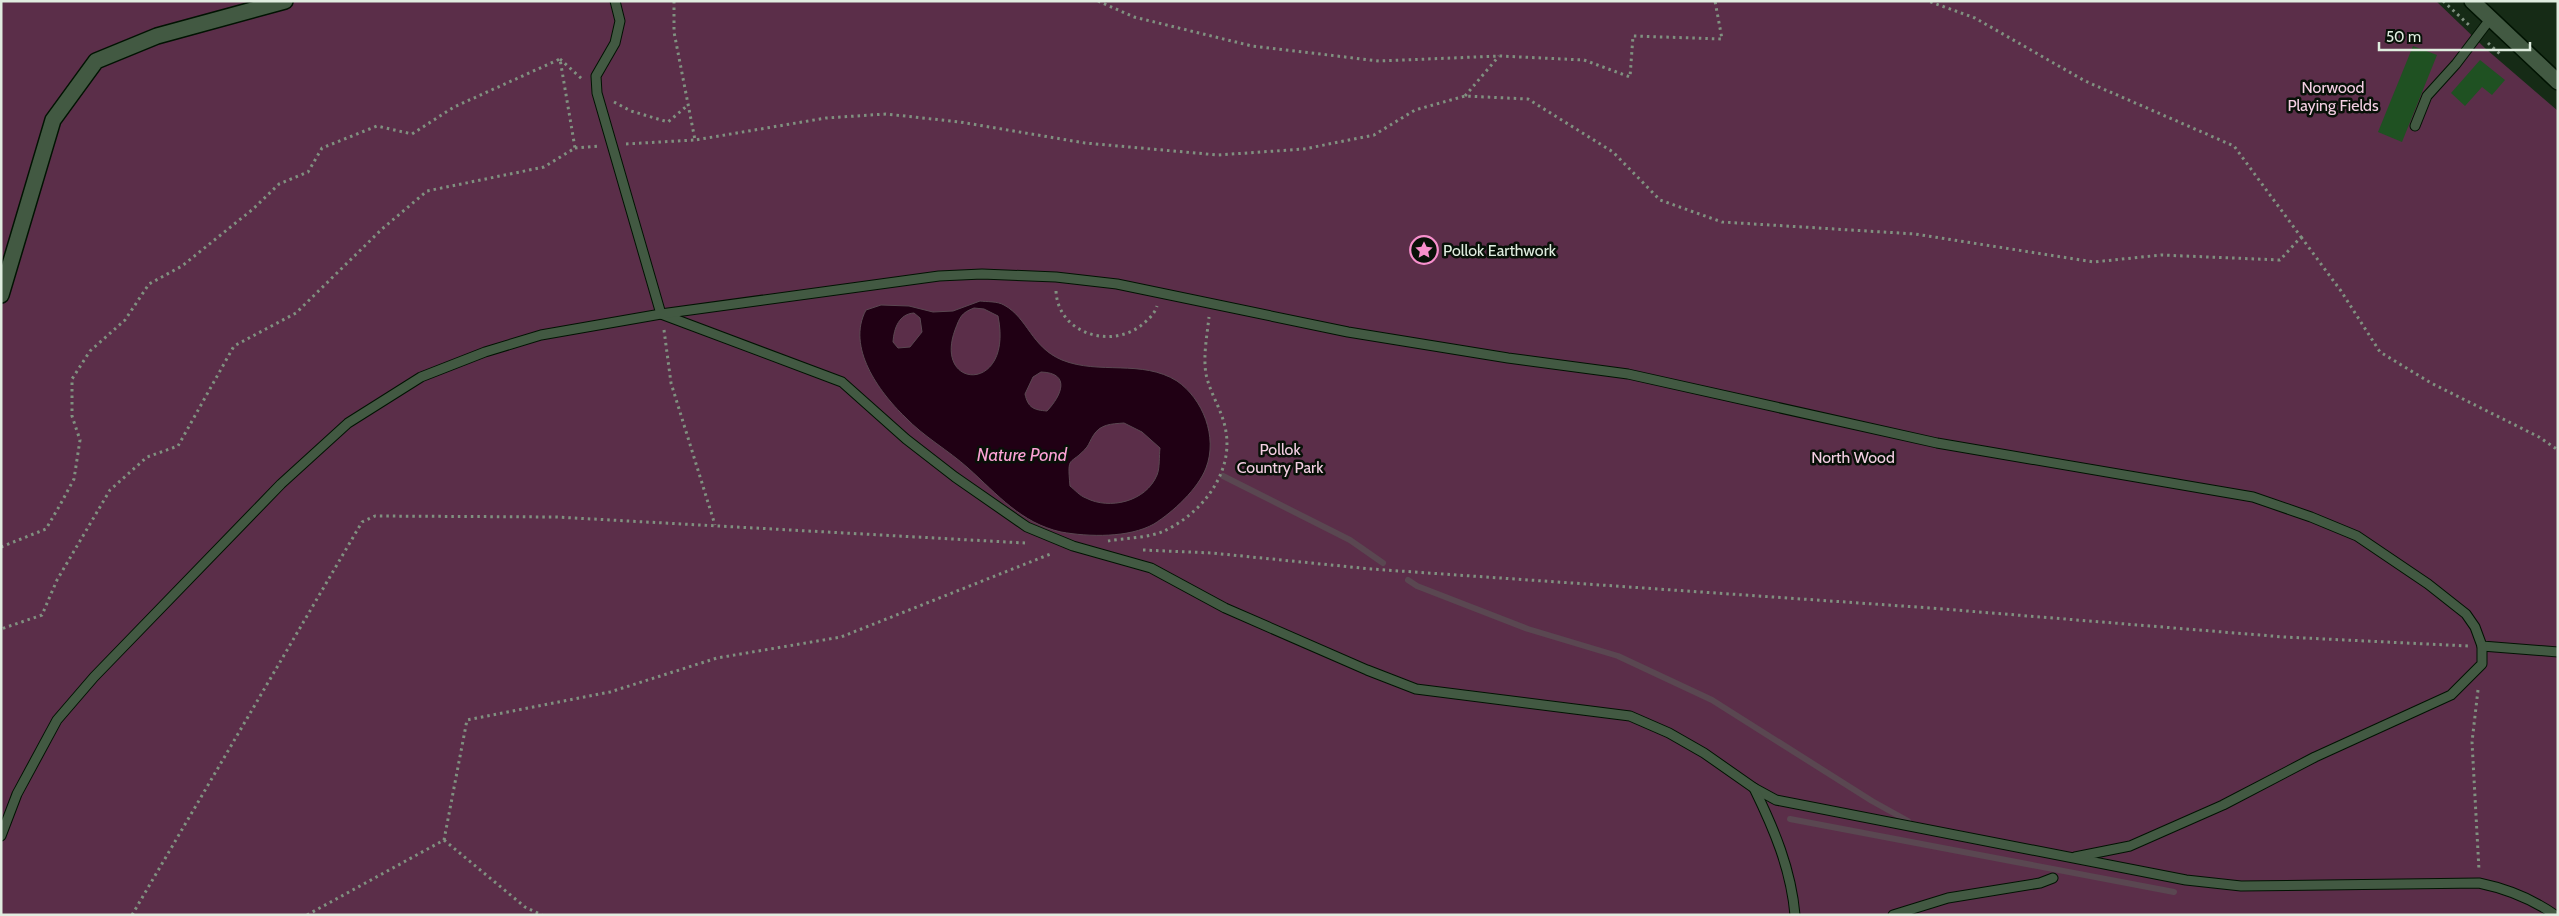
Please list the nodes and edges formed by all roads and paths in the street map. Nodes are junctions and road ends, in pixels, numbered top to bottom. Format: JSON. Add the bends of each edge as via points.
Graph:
{"nodes":[{"id":1,"x":285,"y":1,"type":"edge"},
{"id":2,"x":615,"y":1,"type":"edge"},
{"id":3,"x":674,"y":1,"type":"edge"},
{"id":4,"x":1098,"y":1,"type":"edge"},
{"id":5,"x":1715,"y":1,"type":"edge"},
{"id":6,"x":1928,"y":1,"type":"edge"},
{"id":7,"x":2472,"y":1,"type":"edge"},
{"id":8,"x":2491,"y":18,"type":"junction"},
{"id":9,"x":1500,"y":56,"type":"junction"},
{"id":10,"x":560,"y":59,"type":"junction"},
{"id":11,"x":2558,"y":82,"type":"edge"},
{"id":12,"x":597,"y":93,"type":"junction"},
{"id":13,"x":1464,"y":96,"type":"junction"},
{"id":14,"x":688,"y":105,"type":"junction"},
{"id":15,"x":2415,"y":126,"type":"dead end"},
{"id":16,"x":695,"y":140,"type":"junction"},
{"id":17,"x":610,"y":145,"type":"junction"},
{"id":18,"x":575,"y":148,"type":"junction"},
{"id":19,"x":2301,"y":237,"type":"junction"},
{"id":20,"x":1056,"y":277,"type":"junction"},
{"id":21,"x":1157,"y":292,"type":"junction"},
{"id":22,"x":1,"y":295,"type":"edge"},
{"id":23,"x":1211,"y":302,"type":"junction"},
{"id":24,"x":661,"y":314,"type":"junction"},
{"id":25,"x":2558,"y":450,"type":"edge"},
{"id":26,"x":715,"y":525,"type":"dead end"},
{"id":27,"x":1072,"y":546,"type":"junction"},
{"id":28,"x":1,"y":547,"type":"edge"},
{"id":29,"x":1,"y":629,"type":"edge"},
{"id":30,"x":2482,"y":646,"type":"junction"},
{"id":31,"x":2558,"y":652,"type":"edge"},
{"id":32,"x":2482,"y":664,"type":"junction"},
{"id":33,"x":1754,"y":788,"type":"junction"},
{"id":34,"x":1,"y":836,"type":"edge"},
{"id":35,"x":444,"y":840,"type":"junction"},
{"id":36,"x":2065,"y":858,"type":"junction"},
{"id":37,"x":2053,"y":878,"type":"dead end"},
{"id":38,"x":2479,"y":884,"type":"junction"},
{"id":39,"x":307,"y":915,"type":"edge"},
{"id":40,"x":542,"y":915,"type":"edge"},
{"id":41,"x":1794,"y":915,"type":"edge"},
{"id":42,"x":1893,"y":915,"type":"edge"},
{"id":43,"x":2555,"y":915,"type":"edge"}],
"edges":[{"from":1,"to":22,"type":"street","via":[[157,36],[96,61],[53,120]]},
{"from":2,"to":12,"type":"lane","via":[[620,21],[614,44],[596,76]]},
{"from":3,"to":14,"type":"path","via":[[674,32]]},
{"from":4,"to":9,"type":"path","via":[[1134,17],[1252,46],[1379,61]]},
{"from":5,"to":9,"type":"path","via":[[1722,39],[1633,36],[1630,77],[1584,60]]},
{"from":6,"to":19,"type":"path","via":[[1975,18],[2085,81],[2234,146]]},
{"from":7,"to":8,"type":"street"},
{"from":8,"to":11,"type":"street"},
{"from":8,"to":15,"type":"lane","via":[[2427,96]]},
{"from":9,"to":13,"type":"path"},
{"from":10,"to":12,"type":"path"},
{"from":10,"to":18,"type":"path"},
{"from":10,"to":28,"type":"path","via":[[454,107],[412,134],[377,126],[322,148],[308,172],[280,184],[182,266],[149,284],[125,320],[90,351],[72,379],[72,416],[80,440],[74,479],[60,505],[46,529]]},
{"from":12,"to":14,"type":"path","via":[[631,111],[668,122]]},
{"from":12,"to":17,"type":"lane"},
{"from":13,"to":16,"type":"path","via":[[1415,110],[1374,135],[1304,150],[1227,154],[1085,143],[960,122],[886,114],[826,118]]},
{"from":13,"to":19,"type":"path","via":[[1528,99],[1613,152],[1660,200],[1722,222],[1915,234],[2094,262],[2161,255],[2280,260]]},
{"from":14,"to":16,"type":"path"},
{"from":16,"to":17,"type":"path"},
{"from":17,"to":18,"type":"path"},
{"from":17,"to":24,"type":"lane"},
{"from":18,"to":29,"type":"path","via":[[544,167],[427,191],[382,229],[296,313],[234,346],[178,446],[147,457],[110,490],[57,580],[42,614]]},
{"from":19,"to":25,"type":"path","via":[[2380,352],[2431,383],[2539,437]]},
{"from":20,"to":21,"type":"lane"},
{"from":20,"to":21,"type":"path","via":[[1056,296],[1061,309],[1077,328],[1095,336],[1117,338],[1134,332],[1157,308]]},
{"from":20,"to":24,"type":"lane","via":[[939,276]]},
{"from":21,"to":23,"type":"lane"},
{"from":23,"to":27,"type":"path","via":[[1206,373],[1226,432],[1226,459],[1217,483],[1206,500],[1162,532]]},
{"from":23,"to":30,"type":"lane","via":[[1348,332],[1628,374],[1938,443],[2253,497],[2357,536],[2383,551],[2466,614]]},
{"from":24,"to":26,"type":"path","via":[[671,383]]},
{"from":24,"to":27,"type":"lane","via":[[842,382],[899,433],[993,504],[1027,527]]},
{"from":24,"to":34,"type":"lane","via":[[541,335],[485,352],[421,377],[348,423],[281,484],[173,594],[57,720],[17,794]]},
{"from":27,"to":33,"type":"lane","via":[[1151,568],[1225,608],[1416,689],[1630,716],[1704,753]]},
{"from":27,"to":35,"type":"path","via":[[841,637],[717,658],[610,692],[467,720]]},
{"from":30,"to":31,"type":"lane"},
{"from":30,"to":32,"type":"lane"},
{"from":32,"to":36,"type":"lane","via":[[2451,695],[2315,757],[2223,805],[2130,846]]},
{"from":32,"to":38,"type":"path","via":[[2472,742]]},
{"from":33,"to":36,"type":"lane","via":[[1776,800]]},
{"from":33,"to":41,"type":"lane","via":[[1785,861]]},
{"from":35,"to":39,"type":"path"},
{"from":35,"to":40,"type":"path","via":[[525,907]]},
{"from":36,"to":38,"type":"lane","via":[[2186,880],[2241,886]]},
{"from":37,"to":42,"type":"lane","via":[[1948,898]]},
{"from":38,"to":43,"type":"lane","via":[[2510,890],[2535,901]]}]}
